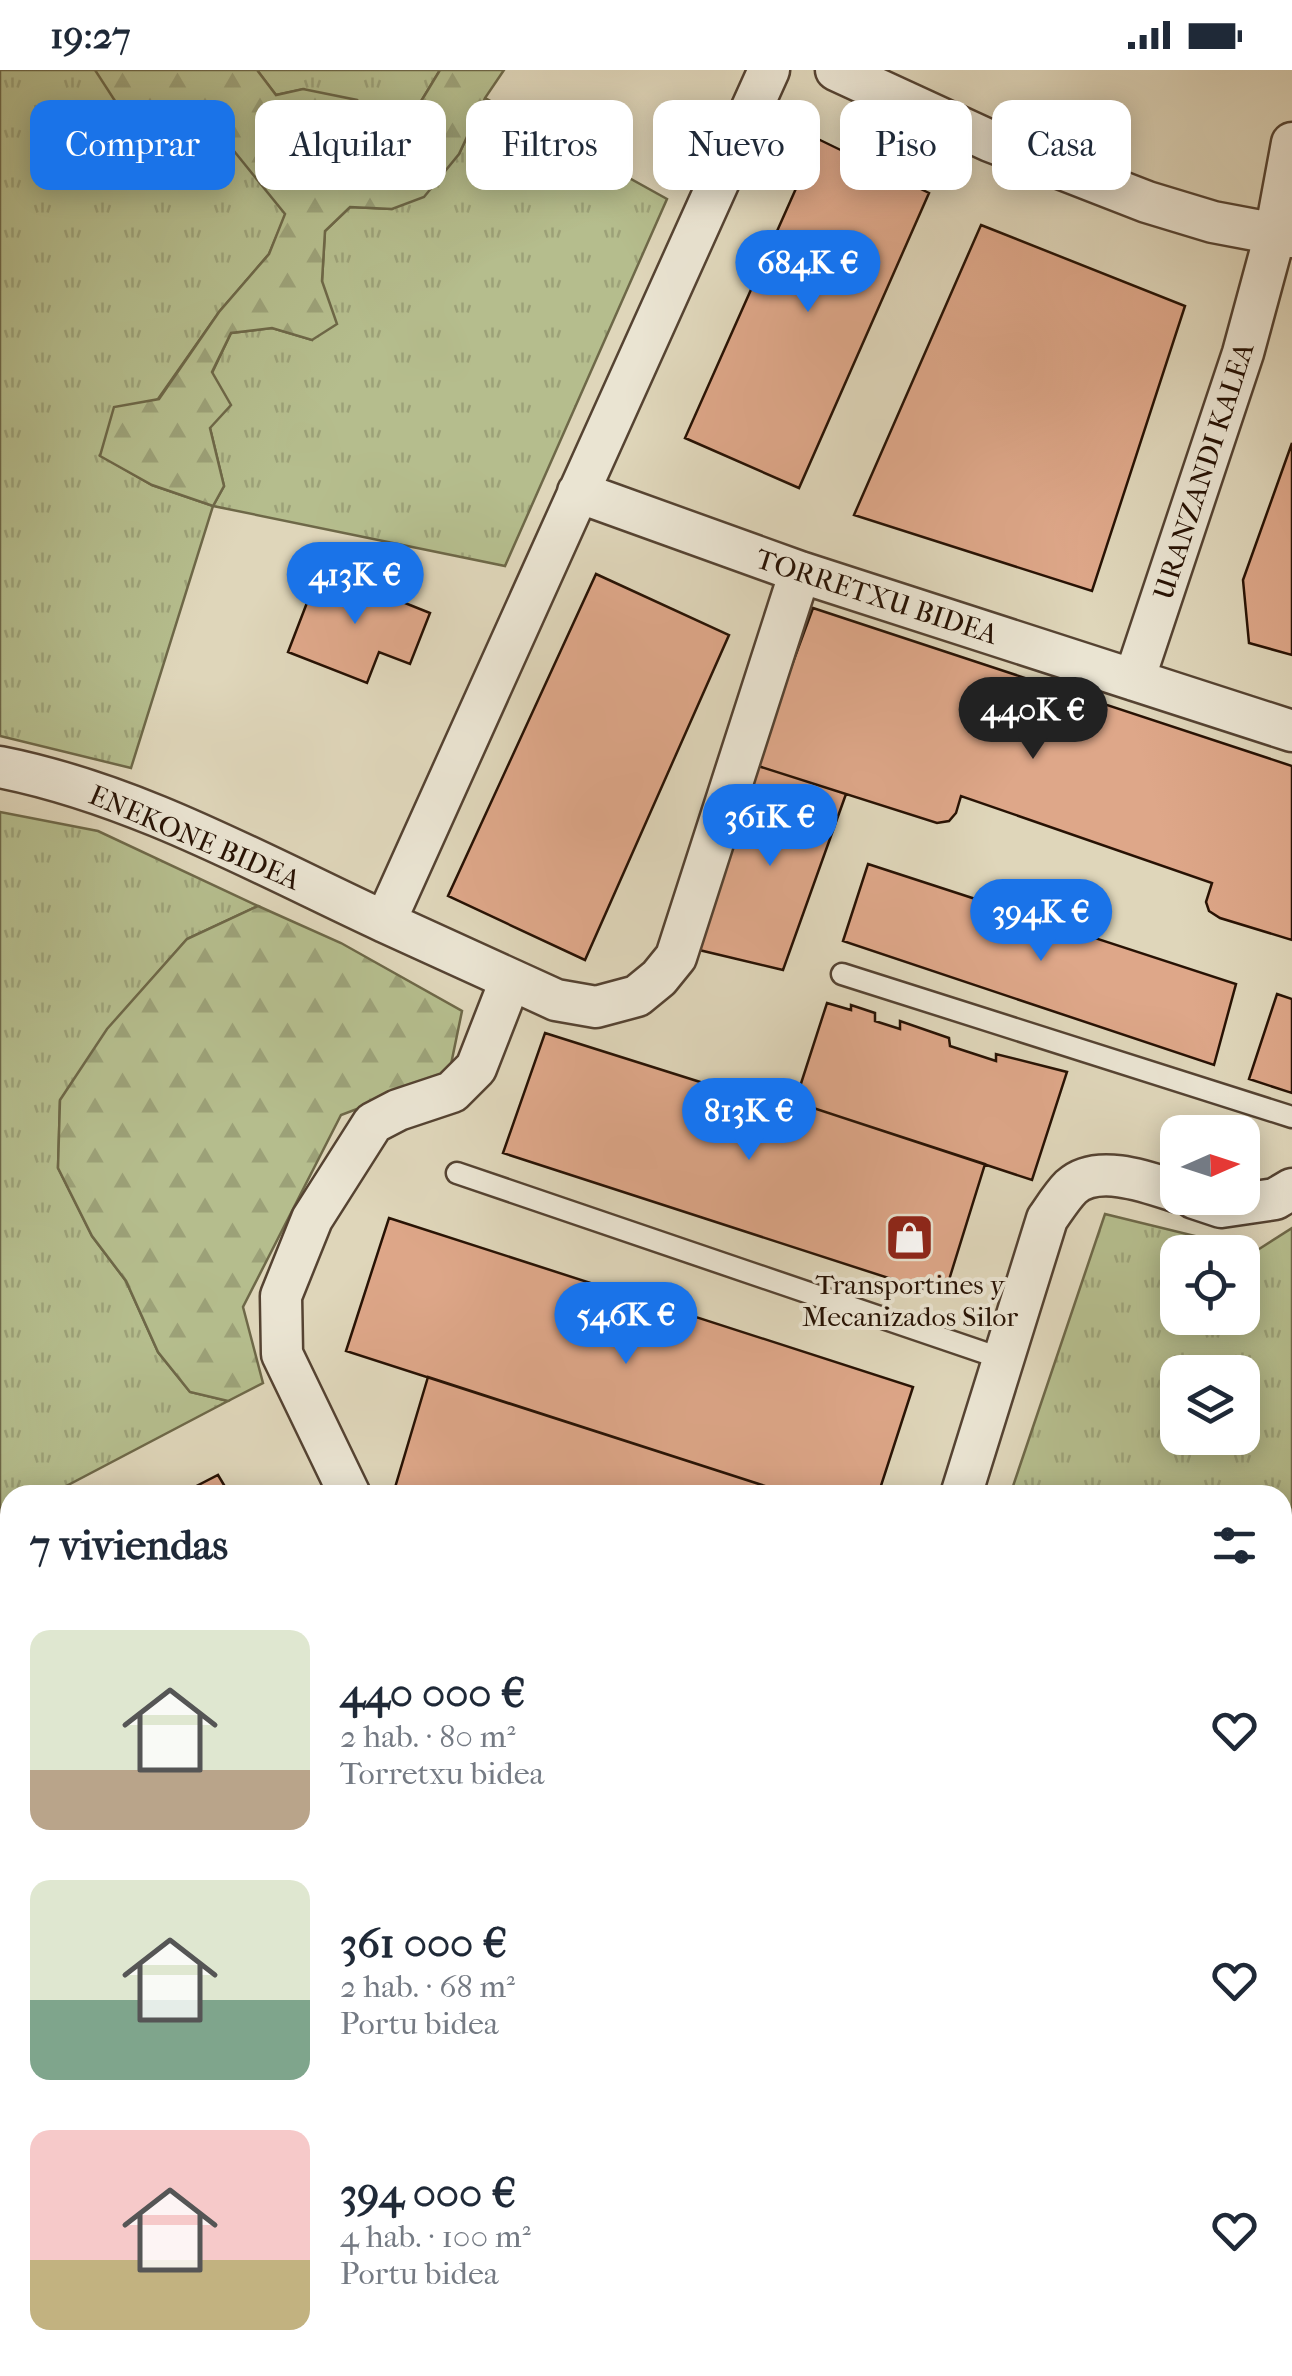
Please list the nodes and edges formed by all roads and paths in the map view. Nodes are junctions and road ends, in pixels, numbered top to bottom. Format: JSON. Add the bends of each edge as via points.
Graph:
{"nodes":[{"id":1,"x":769,"y":70,"type":"edge"},
{"id":2,"x":836,"y":70,"type":"edge"},
{"id":3,"x":1292,"y":143,"type":"edge"},
{"id":4,"x":1286,"y":230,"type":"edge"},
{"id":5,"x":578,"y":492,"type":"junction"},
{"id":6,"x":800,"y":572,"type":"junction"},
{"id":7,"x":1134,"y":680,"type":"junction"},
{"id":8,"x":1292,"y":730,"type":"edge"},
{"id":9,"x":0,"y":767,"type":"edge"},
{"id":10,"x":385,"y":922,"type":"junction"},
{"id":11,"x":842,"y":974,"type":"dead end"},
{"id":12,"x":510,"y":981,"type":"junction"},
{"id":13,"x":1292,"y":1117,"type":"edge"},
{"id":14,"x":458,"y":1173,"type":"dead end"},
{"id":15,"x":1160,"y":1186,"type":"edge"},
{"id":16,"x":1292,"y":1190,"type":"edge"},
{"id":17,"x":1260,"y":1201,"type":"edge"},
{"id":18,"x":1003,"y":1359,"type":"junction"},
{"id":19,"x":345,"y":1485,"type":"edge"},
{"id":20,"x":965,"y":1485,"type":"edge"}],
"edges":[{"from":1,"to":5,"type":"street"},
{"from":2,"to":4,"type":"street","via":[[990,141],[1147,202],[1213,222]]},
{"from":3,"to":4,"type":"street","name":"URANZANDI KALEA"},
{"from":4,"to":7,"type":"street","name":"URANZANDI KALEA"},
{"from":5,"to":6,"type":"street","name":"TORRETXU BIDEA"},
{"from":5,"to":10,"type":"street"},
{"from":6,"to":7,"type":"street","name":"TORRETXU BIDEA"},
{"from":6,"to":12,"type":"street","name":"ENEKONE BIDEA","via":[[676,957],[638,996],[596,1007]]},
{"from":7,"to":8,"type":"street","name":"TORRETXU BIDEA"},
{"from":9,"to":10,"type":"street","name":"ENEKONE BIDEA","via":[[96,791]]},
{"from":10,"to":12,"type":"street","name":"ENEKONE BIDEA"},
{"from":11,"to":13,"type":"lane"},
{"from":12,"to":19,"type":"street","via":[[476,1068],[452,1092],[373,1124],[312,1219],[281,1296],[282,1354]]},
{"from":14,"to":18,"type":"lane"},
{"from":15,"to":18,"type":"street","via":[[1095,1176],[1072,1185],[1047,1219]]},
{"from":16,"to":17,"type":"street"},
{"from":18,"to":20,"type":"street"}]}
